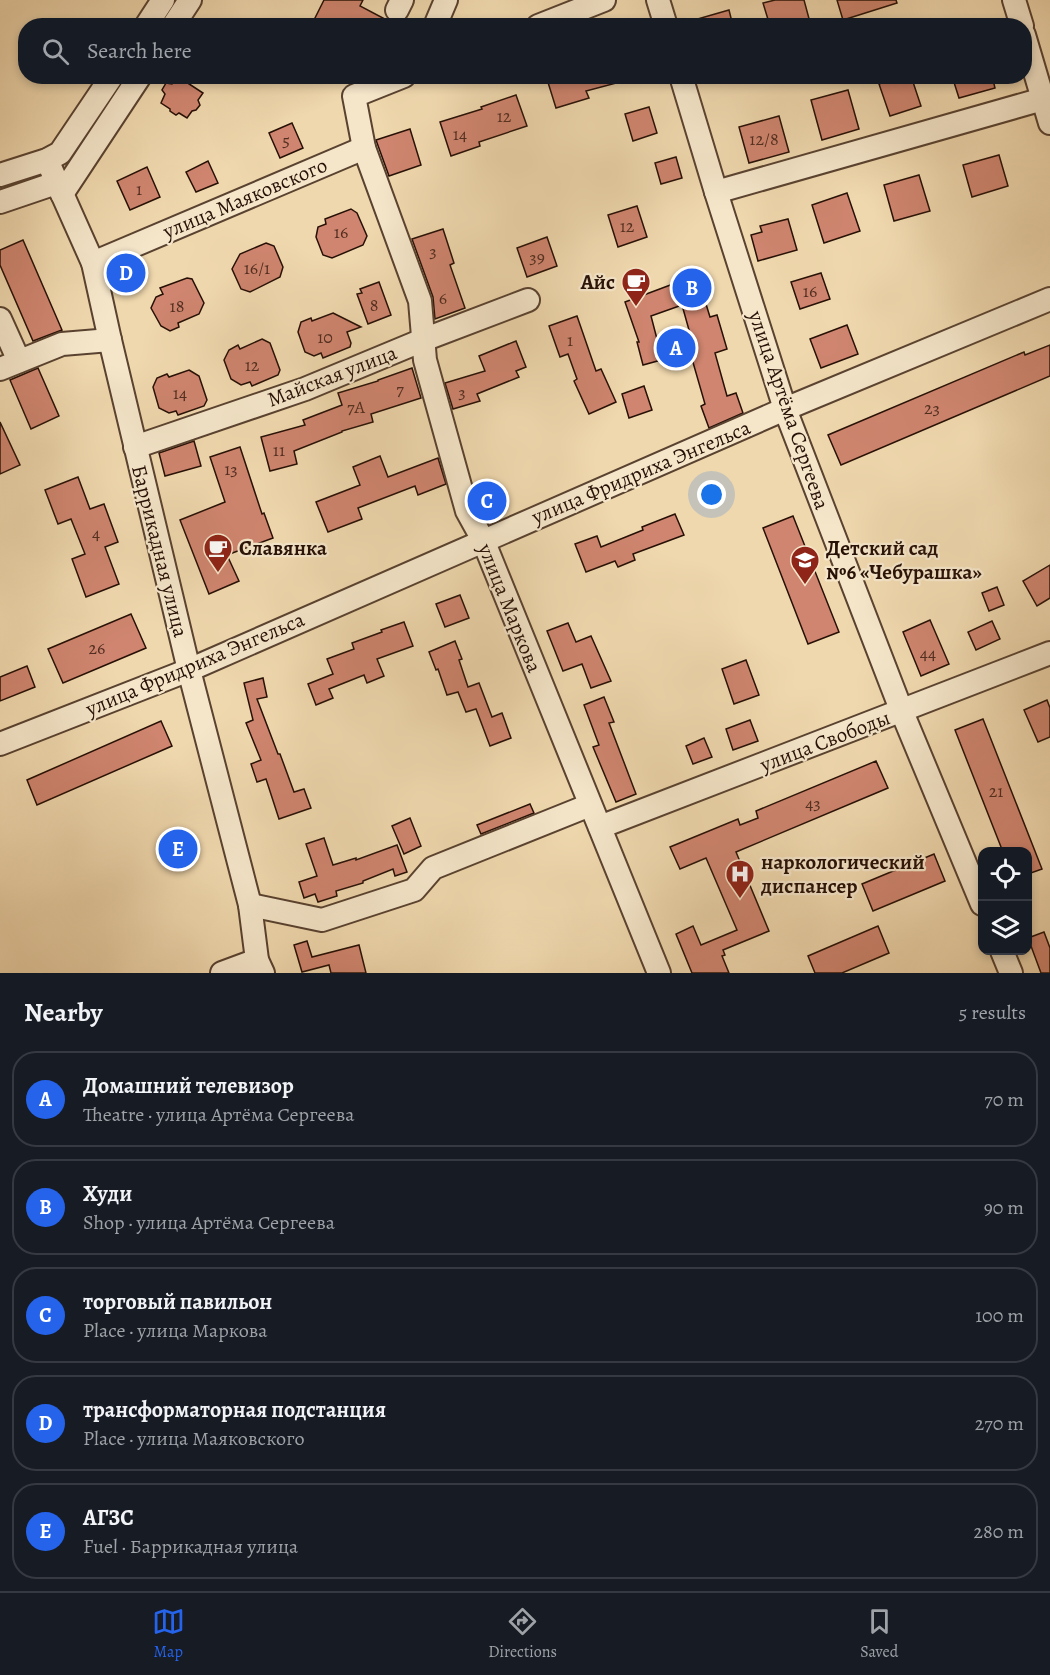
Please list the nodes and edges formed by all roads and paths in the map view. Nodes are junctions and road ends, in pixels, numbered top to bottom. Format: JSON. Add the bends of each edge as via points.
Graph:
{"nodes":[{"id":1,"x":163,"y":0,"type":"edge"},
{"id":2,"x":190,"y":0,"type":"edge"},
{"id":3,"x":446,"y":0,"type":"edge"},
{"id":4,"x":604,"y":0,"type":"edge"},
{"id":5,"x":658,"y":0,"type":"edge"},
{"id":6,"x":1014,"y":0,"type":"edge"},
{"id":7,"x":151,"y":18,"type":"edge"},
{"id":8,"x":178,"y":18,"type":"edge"},
{"id":9,"x":438,"y":18,"type":"edge"},
{"id":10,"x":558,"y":18,"type":"edge"},
{"id":11,"x":664,"y":18,"type":"edge"},
{"id":12,"x":1020,"y":18,"type":"edge"},
{"id":13,"x":1032,"y":62,"type":"edge"},
{"id":14,"x":107,"y":84,"type":"edge"},
{"id":15,"x":133,"y":84,"type":"edge"},
{"id":16,"x":384,"y":84,"type":"edge"},
{"id":17,"x":683,"y":84,"type":"edge"},
{"id":18,"x":1043,"y":99,"type":"junction"},
{"id":19,"x":1050,"y":123,"type":"edge"},
{"id":20,"x":364,"y":148,"type":"junction"},
{"id":21,"x":0,"y":175,"type":"edge"},
{"id":22,"x":54,"y":177,"type":"junction"},
{"id":23,"x":716,"y":192,"type":"junction"},
{"id":24,"x":0,"y":202,"type":"edge"},
{"id":25,"x":93,"y":263,"type":"junction"},
{"id":26,"x":1050,"y":298,"type":"edge"},
{"id":27,"x":528,"y":300,"type":"dead end"},
{"id":28,"x":0,"y":319,"type":"edge"},
{"id":29,"x":110,"y":340,"type":"junction"},
{"id":30,"x":423,"y":340,"type":"junction"},
{"id":31,"x":10,"y":365,"type":"edge"},
{"id":32,"x":785,"y":409,"type":"junction"},
{"id":33,"x":135,"y":447,"type":"junction"},
{"id":34,"x":483,"y":540,"type":"junction"},
{"id":35,"x":1050,"y":654,"type":"edge"},
{"id":36,"x":189,"y":670,"type":"junction"},
{"id":37,"x":902,"y":712,"type":"junction"},
{"id":38,"x":0,"y":744,"type":"edge"},
{"id":39,"x":590,"y":805,"type":"junction"},
{"id":40,"x":600,"y":828,"type":"junction"},
{"id":41,"x":981,"y":901,"type":"edge"},
{"id":42,"x":250,"y":905,"type":"junction"},
{"id":43,"x":1004,"y":955,"type":"edge"},
{"id":44,"x":260,"y":966,"type":"edge"},
{"id":45,"x":222,"y":973,"type":"edge"},
{"id":46,"x":659,"y":973,"type":"edge"},
{"id":47,"x":1011,"y":973,"type":"edge"}],
"edges":[{"from":1,"to":7,"type":"street"},
{"from":2,"to":8,"type":"street"},
{"from":3,"to":9,"type":"street"},
{"from":4,"to":10,"type":"street"},
{"from":5,"to":11,"type":"street"},
{"from":6,"to":12,"type":"street"},
{"from":13,"to":18,"type":"street"},
{"from":14,"to":22,"type":"street","via":[[60,153]]},
{"from":15,"to":22,"type":"street"},
{"from":16,"to":20,"type":"street","name":"улица Маркова","via":[[354,96]]},
{"from":17,"to":23,"type":"street","name":"улица Артёма Сергеева"},
{"from":18,"to":19,"type":"street"},
{"from":18,"to":23,"type":"street"},
{"from":20,"to":25,"type":"street","name":"улица Маяковского"},
{"from":20,"to":30,"type":"street","name":"улица Маркова","via":[[420,301]]},
{"from":21,"to":22,"type":"street"},
{"from":22,"to":24,"type":"street"},
{"from":22,"to":25,"type":"street","name":"Баррикадная улица"},
{"from":23,"to":32,"type":"street","name":"улица Артёма Сергеева"},
{"from":25,"to":29,"type":"street","name":"Баррикадная улица"},
{"from":26,"to":32,"type":"street","name":"улица Фридриха Энгельса"},
{"from":27,"to":30,"type":"street","name":"Майская улица"},
{"from":28,"to":31,"type":"street"},
{"from":29,"to":31,"type":"street","via":[[62,344]]},
{"from":29,"to":33,"type":"street","name":"Баррикадная улица"},
{"from":30,"to":33,"type":"street","name":"Майская улица","via":[[305,389]]},
{"from":30,"to":34,"type":"street","name":"улица Маркова","via":[[425,360],[467,511]]},
{"from":32,"to":34,"type":"street","name":"улица Фридриха Энгельса"},
{"from":32,"to":37,"type":"street","name":"улица Артёма Сергеева"},
{"from":33,"to":36,"type":"street","name":"Баррикадная улица"},
{"from":34,"to":36,"type":"street","name":"улица Фридриха Энгельса"},
{"from":34,"to":39,"type":"street","name":"улица Маркова"},
{"from":35,"to":37,"type":"street","name":"улица Свободы"},
{"from":36,"to":38,"type":"street","name":"улица Фридриха Энгельса"},
{"from":36,"to":42,"type":"street","name":"Баррикадная улица"},
{"from":37,"to":40,"type":"street","name":"улица Свободы"},
{"from":37,"to":41,"type":"street","name":"улица Артёма Сергеева"},
{"from":39,"to":40,"type":"street","name":"улица Маркова"},
{"from":39,"to":42,"type":"street","via":[[433,868],[414,890],[322,920]]},
{"from":40,"to":46,"type":"street","name":"улица Маркова"},
{"from":42,"to":44,"type":"street","name":"Баррикадная улица"},
{"from":43,"to":47,"type":"street"},
{"from":44,"to":45,"type":"street"}]}
